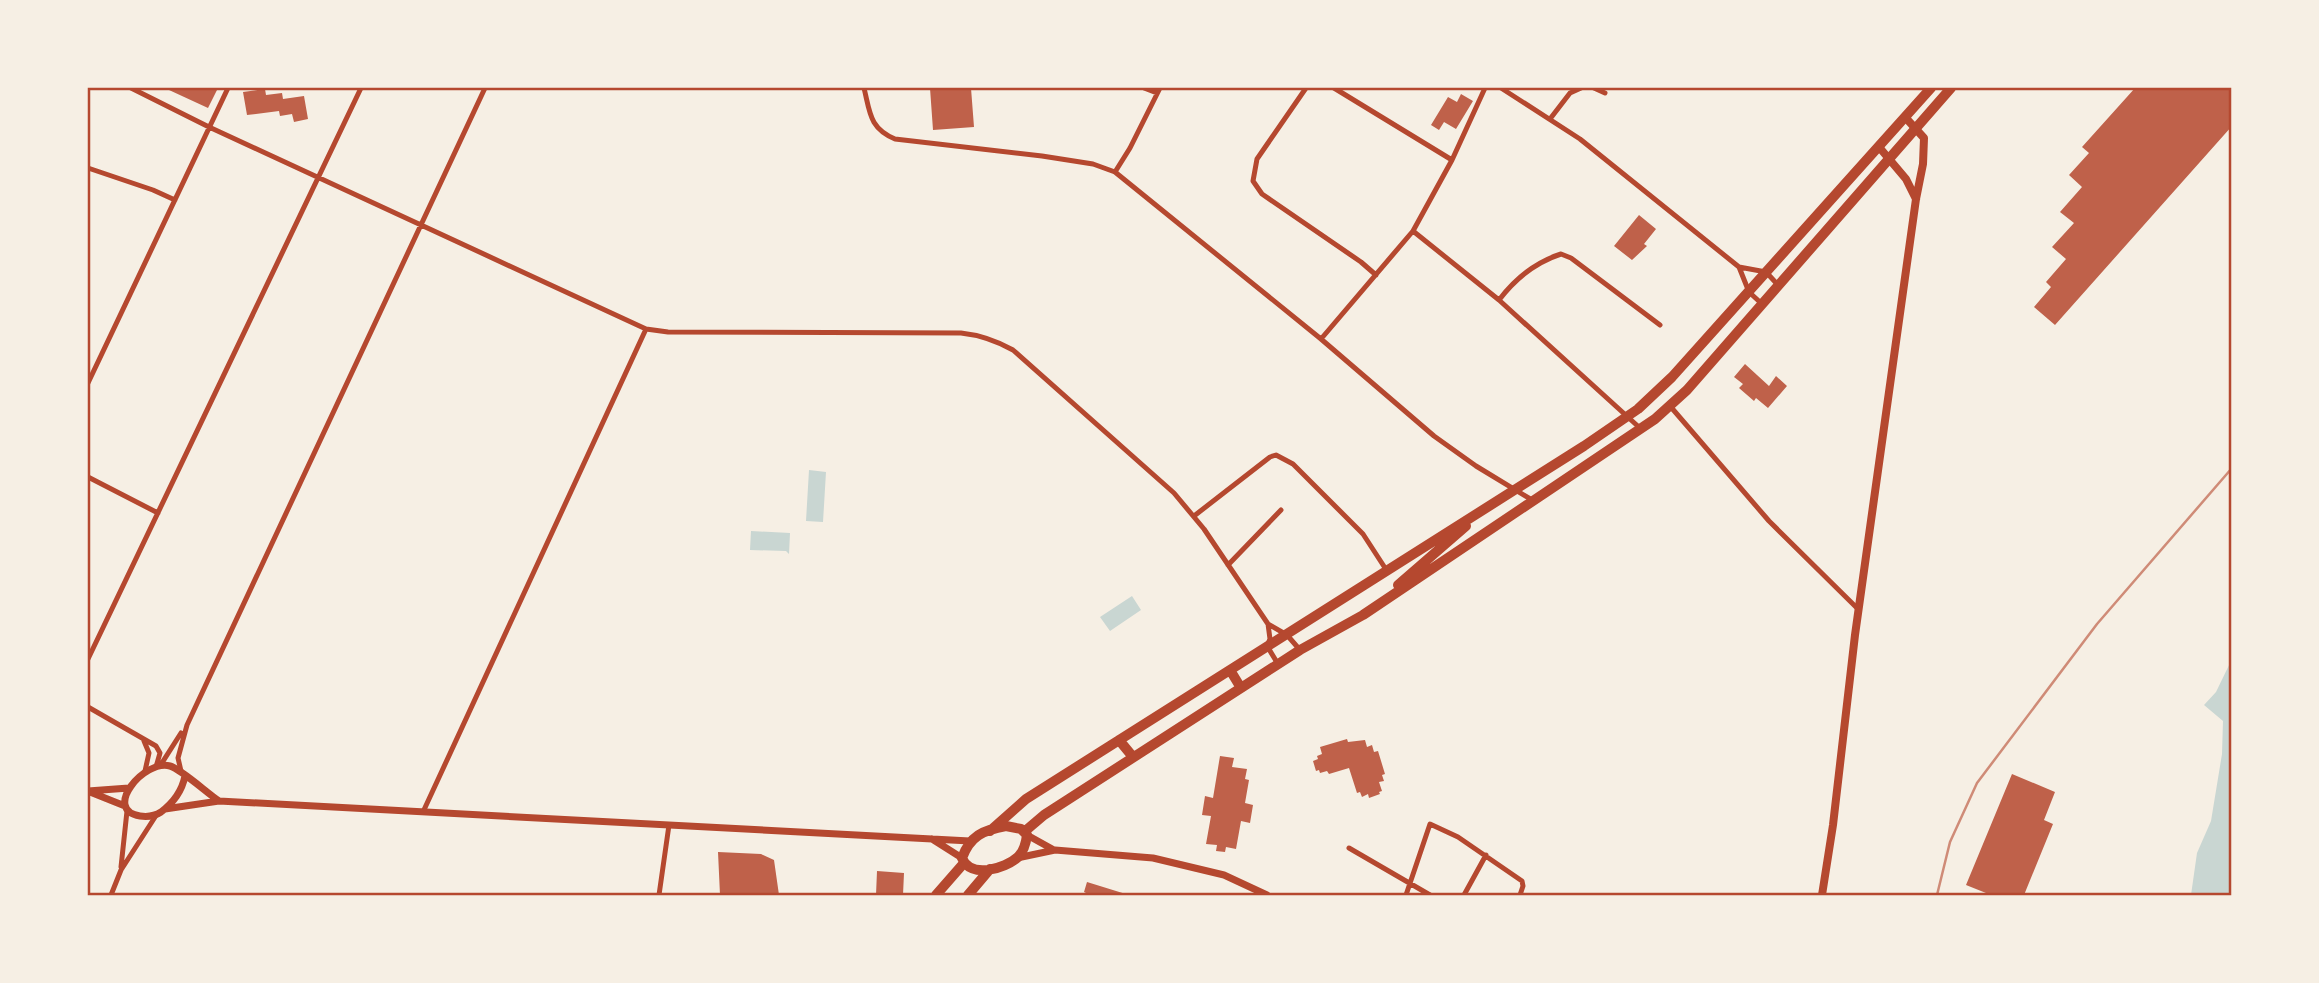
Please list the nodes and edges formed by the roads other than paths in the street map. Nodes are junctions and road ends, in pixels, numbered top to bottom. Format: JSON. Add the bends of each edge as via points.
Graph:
{"nodes":[{"id":1,"x":131,"y":88,"type":"edge"},
{"id":2,"x":229,"y":88,"type":"edge"},
{"id":3,"x":361,"y":88,"type":"edge"},
{"id":4,"x":485,"y":88,"type":"edge"},
{"id":5,"x":864,"y":88,"type":"edge"},
{"id":6,"x":1144,"y":88,"type":"edge"},
{"id":7,"x":1306,"y":88,"type":"edge"},
{"id":8,"x":1334,"y":88,"type":"edge"},
{"id":9,"x":1485,"y":88,"type":"edge"},
{"id":10,"x":1502,"y":88,"type":"edge"},
{"id":11,"x":1581,"y":88,"type":"edge"},
{"id":12,"x":1594,"y":88,"type":"edge"},
{"id":13,"x":1931,"y":88,"type":"edge"},
{"id":14,"x":1951,"y":88,"type":"edge"},
{"id":15,"x":1158,"y":90,"type":"edge"},
{"id":16,"x":1605,"y":93,"type":"dead end"},
{"id":17,"x":1905,"y":117,"type":"junction"},
{"id":18,"x":1550,"y":119,"type":"junction"},
{"id":19,"x":209,"y":127,"type":"junction"},
{"id":20,"x":1915,"y":128,"type":"junction"},
{"id":21,"x":1879,"y":147,"type":"junction"},
{"id":22,"x":1888,"y":159,"type":"junction"},
{"id":23,"x":1452,"y":160,"type":"junction"},
{"id":24,"x":88,"y":168,"type":"edge"},
{"id":25,"x":1115,"y":172,"type":"junction"},
{"id":26,"x":318,"y":177,"type":"junction"},
{"id":27,"x":1916,"y":199,"type":"junction"},
{"id":28,"x":175,"y":200,"type":"junction"},
{"id":29,"x":420,"y":225,"type":"junction"},
{"id":30,"x":1413,"y":231,"type":"junction"},
{"id":31,"x":1739,"y":267,"type":"junction"},
{"id":32,"x":1766,"y":272,"type":"junction"},
{"id":33,"x":1376,"y":275,"type":"junction"},
{"id":34,"x":1778,"y":285,"type":"junction"},
{"id":35,"x":1749,"y":292,"type":"junction"},
{"id":36,"x":1499,"y":300,"type":"junction"},
{"id":37,"x":1762,"y":304,"type":"junction"},
{"id":38,"x":1660,"y":325,"type":"dead end"},
{"id":39,"x":646,"y":330,"type":"junction"},
{"id":40,"x":1321,"y":339,"type":"junction"},
{"id":41,"x":1672,"y":377,"type":"junction"},
{"id":42,"x":88,"y":383,"type":"edge"},
{"id":43,"x":1687,"y":390,"type":"junction"},
{"id":44,"x":1670,"y":406,"type":"junction"},
{"id":45,"x":1629,"y":415,"type":"junction"},
{"id":46,"x":1641,"y":429,"type":"junction"},
{"id":47,"x":88,"y":477,"type":"edge"},
{"id":48,"x":1514,"y":490,"type":"junction"},
{"id":49,"x":1532,"y":500,"type":"junction"},
{"id":50,"x":1492,"y":504,"type":"junction"},
{"id":51,"x":1281,"y":510,"type":"dead end"},
{"id":52,"x":158,"y":513,"type":"junction"},
{"id":53,"x":1194,"y":516,"type":"junction"},
{"id":54,"x":1228,"y":565,"type":"junction"},
{"id":55,"x":1387,"y":571,"type":"junction"},
{"id":56,"x":1859,"y":609,"type":"junction"},
{"id":57,"x":1363,"y":615,"type":"junction"},
{"id":58,"x":1268,"y":624,"type":"junction"},
{"id":59,"x":1287,"y":635,"type":"junction"},
{"id":60,"x":1267,"y":646,"type":"junction"},
{"id":61,"x":1300,"y":650,"type":"junction"},
{"id":62,"x":88,"y":659,"type":"edge"},
{"id":63,"x":1278,"y":664,"type":"junction"},
{"id":64,"x":1230,"y":670,"type":"junction"},
{"id":65,"x":1241,"y":688,"type":"junction"},
{"id":66,"x":88,"y":707,"type":"edge"},
{"id":67,"x":187,"y":725,"type":"junction"},
{"id":68,"x":142,"y":738,"type":"junction"},
{"id":69,"x":1119,"y":740,"type":"junction"},
{"id":70,"x":1133,"y":757,"type":"junction"},
{"id":71,"x":158,"y":766,"type":"junction"},
{"id":72,"x":145,"y":771,"type":"junction"},
{"id":73,"x":183,"y":774,"type":"junction"},
{"id":74,"x":129,"y":788,"type":"junction"},
{"id":75,"x":88,"y":791,"type":"edge"},
{"id":76,"x":219,"y":801,"type":"junction"},
{"id":77,"x":126,"y":809,"type":"junction"},
{"id":78,"x":165,"y":809,"type":"junction"},
{"id":79,"x":423,"y":812,"type":"junction"},
{"id":80,"x":157,"y":814,"type":"junction"},
{"id":81,"x":669,"y":825,"type":"junction"},
{"id":82,"x":990,"y":831,"type":"junction"},
{"id":83,"x":1026,"y":834,"type":"junction"},
{"id":84,"x":931,"y":839,"type":"junction"},
{"id":85,"x":970,"y":841,"type":"junction"},
{"id":86,"x":1349,"y":848,"type":"dead end"},
{"id":87,"x":1055,"y":850,"type":"junction"},
{"id":88,"x":1486,"y":855,"type":"junction"},
{"id":89,"x":1017,"y":858,"type":"junction"},
{"id":90,"x":963,"y":861,"type":"junction"},
{"id":91,"x":990,"y":869,"type":"junction"},
{"id":92,"x":121,"y":870,"type":"junction"},
{"id":93,"x":1411,"y":884,"type":"junction"},
{"id":94,"x":111,"y":895,"type":"edge"},
{"id":95,"x":659,"y":895,"type":"edge"},
{"id":96,"x":936,"y":895,"type":"edge"},
{"id":97,"x":968,"y":895,"type":"edge"},
{"id":98,"x":1266,"y":895,"type":"edge"},
{"id":99,"x":1406,"y":895,"type":"edge"},
{"id":100,"x":1430,"y":895,"type":"edge"},
{"id":101,"x":1464,"y":895,"type":"edge"},
{"id":102,"x":1520,"y":895,"type":"edge"},
{"id":103,"x":1822,"y":895,"type":"edge"}],
"edges":[{"from":1,"to":19,"type":"street"},
{"from":2,"to":19,"type":"street"},
{"from":3,"to":26,"type":"street"},
{"from":4,"to":29,"type":"street"},
{"from":5,"to":25,"type":"street","via":[[872,120],[879,131],[895,139],[1042,156]]},
{"from":6,"to":15,"type":"street"},
{"from":7,"to":33,"type":"street","via":[[1256,159],[1253,181],[1262,194]]},
{"from":8,"to":23,"type":"street"},
{"from":9,"to":23,"type":"street"},
{"from":10,"to":18,"type":"street"},
{"from":11,"to":18,"type":"street","via":[[1570,93]]},
{"from":12,"to":16,"type":"street"},
{"from":13,"to":17,"type":"highway"},
{"from":14,"to":20,"type":"highway"},
{"from":15,"to":25,"type":"street"},
{"from":17,"to":20,"type":"main road"},
{"from":17,"to":21,"type":"highway"},
{"from":18,"to":31,"type":"street"},
{"from":19,"to":26,"type":"street"},
{"from":19,"to":28,"type":"street"},
{"from":20,"to":22,"type":"highway"},
{"from":20,"to":27,"type":"main road","via":[[1924,138]]},
{"from":21,"to":22,"type":"main road"},
{"from":21,"to":32,"type":"highway"},
{"from":22,"to":27,"type":"main road"},
{"from":22,"to":34,"type":"highway"},
{"from":23,"to":30,"type":"street"},
{"from":24,"to":28,"type":"street"},
{"from":25,"to":40,"type":"street"},
{"from":26,"to":29,"type":"street"},
{"from":26,"to":52,"type":"street"},
{"from":27,"to":56,"type":"main road"},
{"from":28,"to":42,"type":"street"},
{"from":29,"to":39,"type":"street"},
{"from":29,"to":67,"type":"street"},
{"from":30,"to":33,"type":"street"},
{"from":30,"to":36,"type":"street"},
{"from":31,"to":32,"type":"street"},
{"from":31,"to":35,"type":"street"},
{"from":32,"to":34,"type":"street"},
{"from":32,"to":35,"type":"highway"},
{"from":33,"to":40,"type":"street"},
{"from":34,"to":37,"type":"highway"},
{"from":35,"to":37,"type":"street"},
{"from":35,"to":41,"type":"highway"},
{"from":36,"to":38,"type":"street","via":[[1533,267],[1561,254]]},
{"from":36,"to":45,"type":"street"},
{"from":37,"to":43,"type":"highway"},
{"from":39,"to":53,"type":"street","via":[[979,335],[1013,350]]},
{"from":39,"to":79,"type":"street"},
{"from":40,"to":48,"type":"street","via":[[1434,436]]},
{"from":41,"to":43,"type":"highway"},
{"from":41,"to":45,"type":"highway"},
{"from":43,"to":44,"type":"highway"},
{"from":44,"to":46,"type":"highway"},
{"from":44,"to":56,"type":"street","via":[[1769,521]]},
{"from":45,"to":46,"type":"street"},
{"from":45,"to":48,"type":"highway"},
{"from":46,"to":49,"type":"highway"},
{"from":47,"to":52,"type":"street"},
{"from":48,"to":49,"type":"street"},
{"from":48,"to":50,"type":"highway"},
{"from":49,"to":57,"type":"highway"},
{"from":50,"to":55,"type":"highway"},
{"from":50,"to":57,"type":"highway"},
{"from":51,"to":54,"type":"street"},
{"from":52,"to":62,"type":"street"},
{"from":53,"to":54,"type":"street"},
{"from":53,"to":55,"type":"street","via":[[1276,455],[1293,464],[1363,534]]},
{"from":54,"to":58,"type":"street"},
{"from":55,"to":59,"type":"highway"},
{"from":56,"to":103,"type":"main road"},
{"from":57,"to":61,"type":"highway"},
{"from":58,"to":59,"type":"street"},
{"from":58,"to":60,"type":"street"},
{"from":59,"to":60,"type":"highway"},
{"from":59,"to":61,"type":"street"},
{"from":60,"to":63,"type":"street"},
{"from":60,"to":64,"type":"highway"},
{"from":61,"to":63,"type":"highway"},
{"from":63,"to":65,"type":"highway"},
{"from":64,"to":65,"type":"highway"},
{"from":64,"to":69,"type":"highway"},
{"from":65,"to":70,"type":"highway"},
{"from":66,"to":68,"type":"street"},
{"from":67,"to":71,"type":"street"},
{"from":67,"to":73,"type":"street","via":[[178,758]]},
{"from":68,"to":71,"type":"street","via":[[160,751]]},
{"from":68,"to":72,"type":"street","via":[[148,750]]},
{"from":69,"to":70,"type":"highway"},
{"from":69,"to":82,"type":"highway","via":[[1026,799]]},
{"from":70,"to":83,"type":"highway","via":[[1044,815]]},
{"from":71,"to":72,"type":"street"},
{"from":71,"to":73,"type":"street","via":[[172,766]]},
{"from":72,"to":74,"type":"street"},
{"from":73,"to":76,"type":"street"},
{"from":73,"to":78,"type":"street","via":[[180,792]]},
{"from":74,"to":75,"type":"street"},
{"from":74,"to":77,"type":"street","via":[[124,798]]},
{"from":75,"to":77,"type":"street"},
{"from":76,"to":78,"type":"street"},
{"from":76,"to":79,"type":"street"},
{"from":77,"to":80,"type":"street","via":[[137,816]]},
{"from":77,"to":92,"type":"street"},
{"from":78,"to":80,"type":"street"},
{"from":79,"to":81,"type":"street"},
{"from":80,"to":92,"type":"street"},
{"from":81,"to":84,"type":"street"},
{"from":81,"to":95,"type":"street"},
{"from":82,"to":83,"type":"highway","via":[[1014,826]]},
{"from":82,"to":85,"type":"highway"},
{"from":83,"to":87,"type":"street"},
{"from":83,"to":89,"type":"highway"},
{"from":84,"to":85,"type":"street"},
{"from":84,"to":90,"type":"street"},
{"from":85,"to":90,"type":"highway"},
{"from":86,"to":93,"type":"street"},
{"from":87,"to":89,"type":"street"},
{"from":87,"to":98,"type":"street","via":[[1169,860],[1224,875]]},
{"from":88,"to":93,"type":"street","via":[[1430,824]]},
{"from":88,"to":101,"type":"street"},
{"from":88,"to":102,"type":"street","via":[[1522,881]]},
{"from":89,"to":91,"type":"highway"},
{"from":90,"to":91,"type":"highway","via":[[975,870]]},
{"from":90,"to":96,"type":"highway"},
{"from":91,"to":97,"type":"highway"},
{"from":92,"to":94,"type":"street"},
{"from":93,"to":99,"type":"street"},
{"from":93,"to":100,"type":"street"}]}
